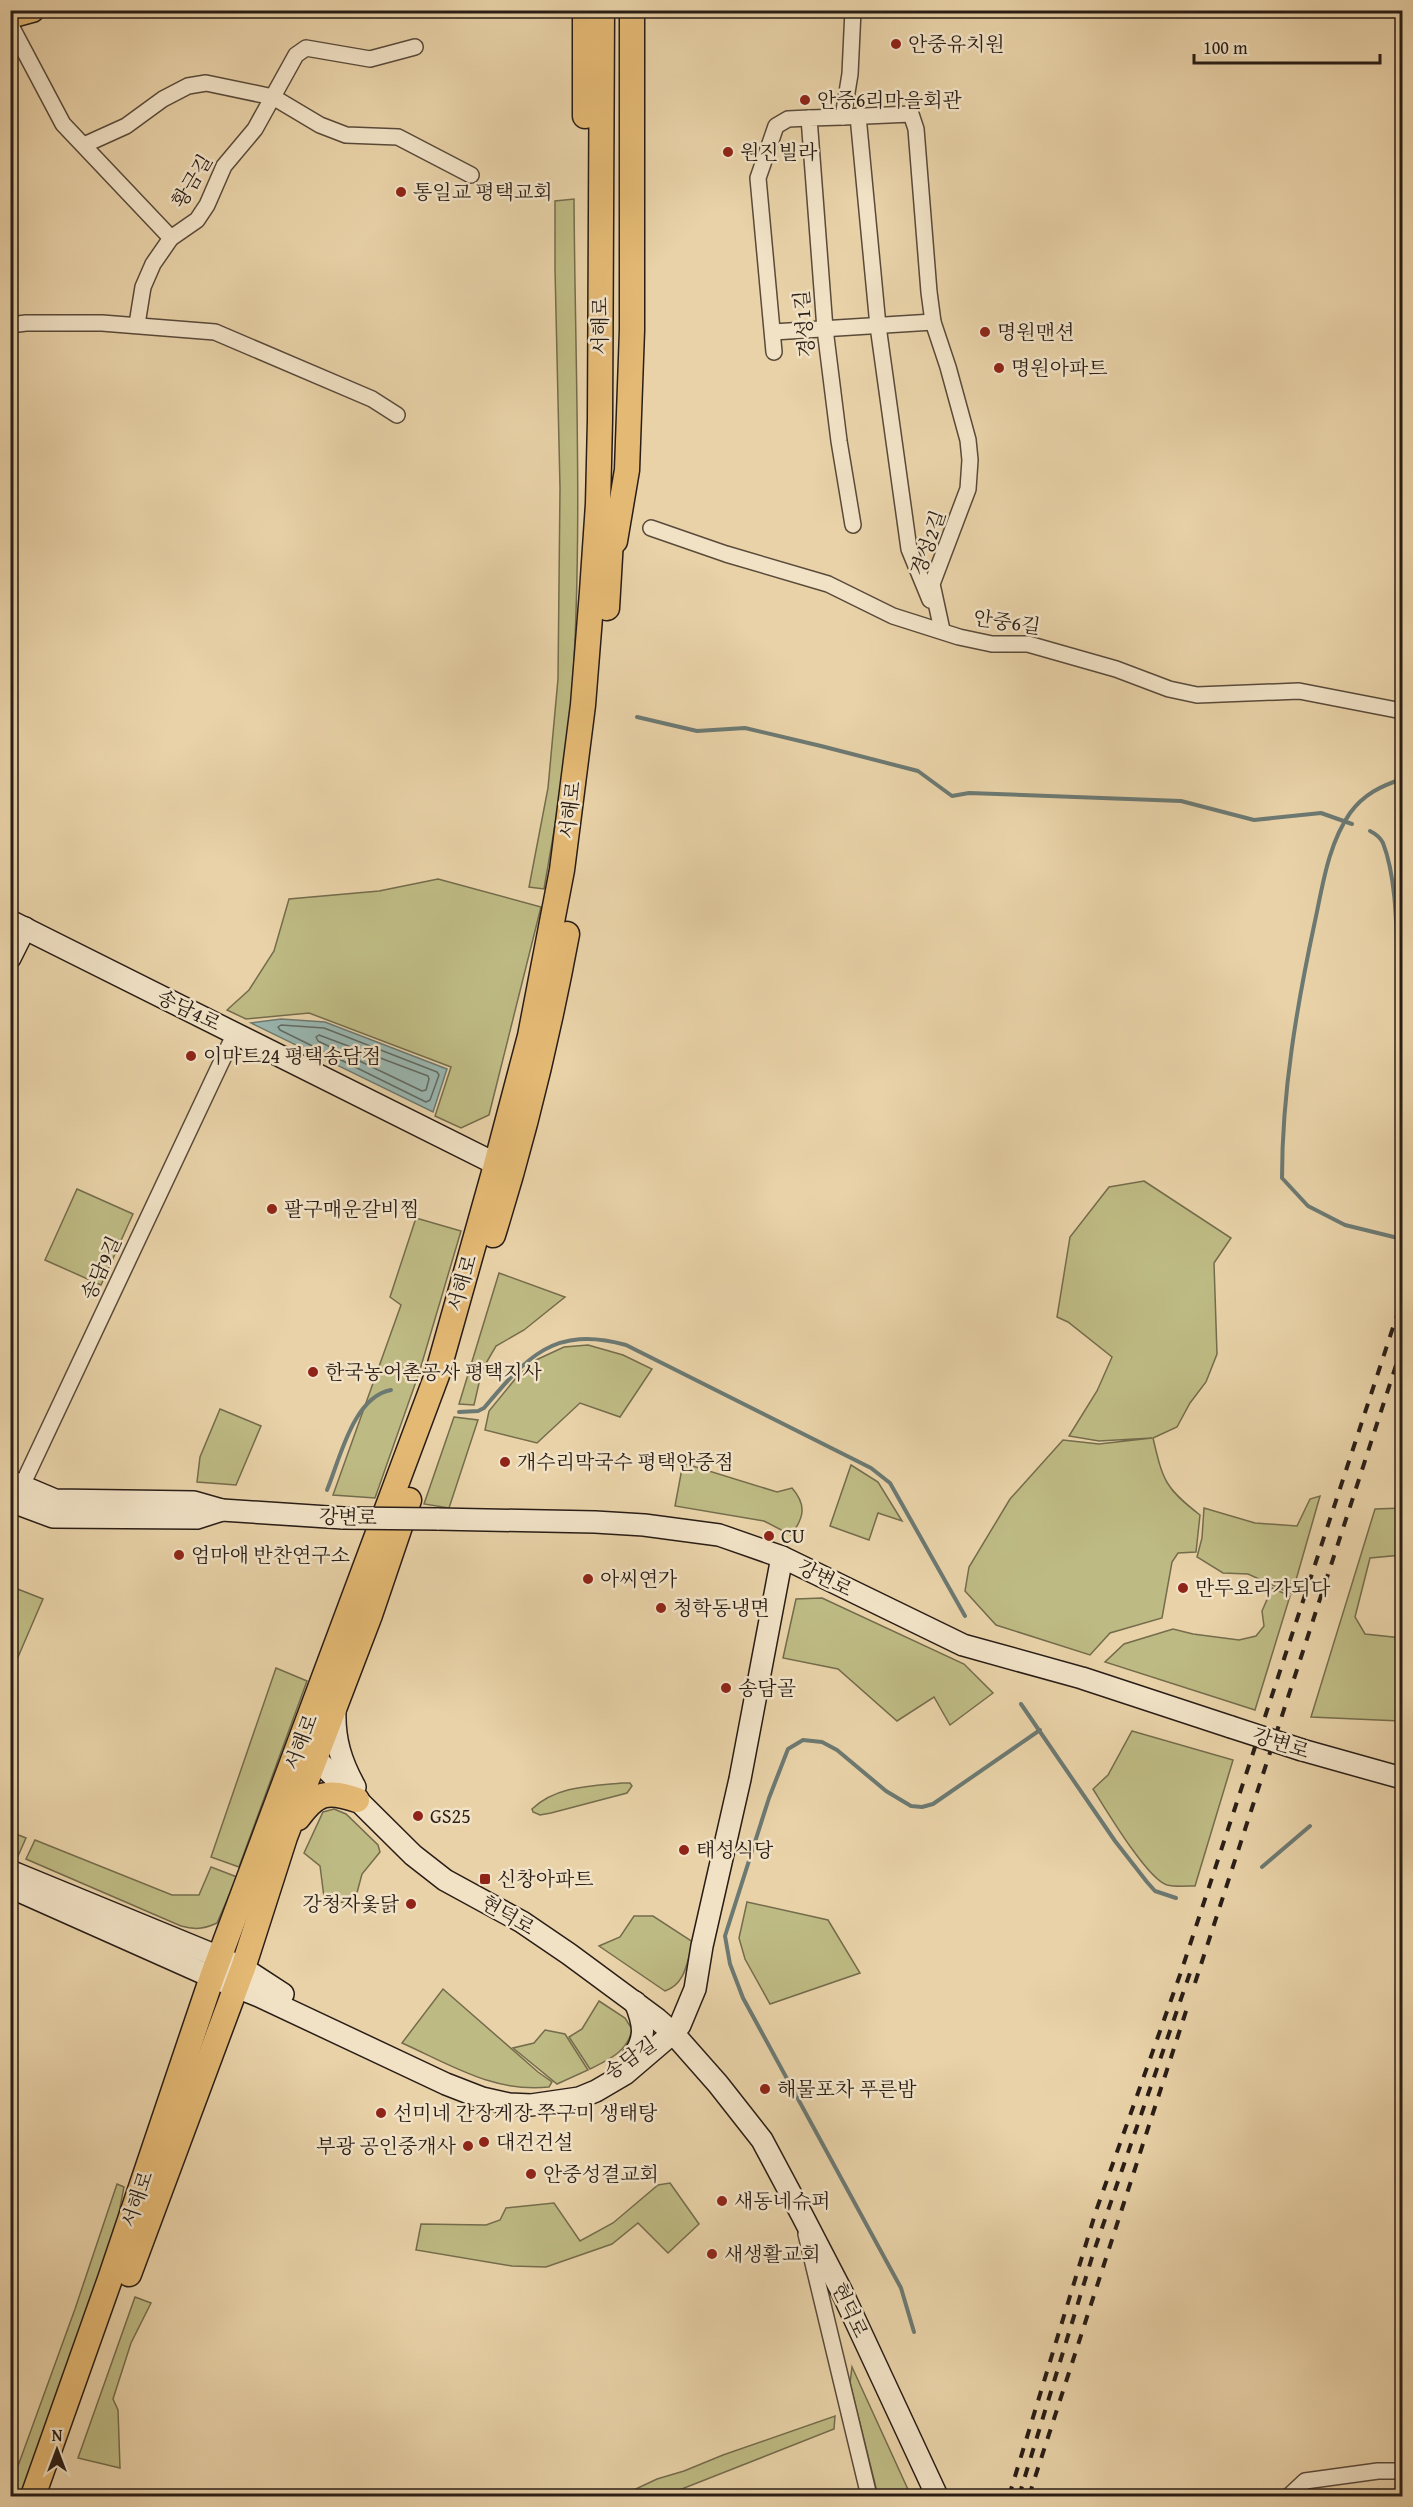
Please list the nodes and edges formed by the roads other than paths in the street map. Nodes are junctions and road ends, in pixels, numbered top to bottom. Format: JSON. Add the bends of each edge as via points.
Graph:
{"nodes":[{"id":1,"x":32,"y":10,"type":"edge"},
{"id":2,"x":585,"y":10,"type":"edge"},
{"id":3,"x":602,"y":10,"type":"edge"},
{"id":4,"x":618,"y":10,"type":"edge"},
{"id":5,"x":632,"y":10,"type":"edge"},
{"id":6,"x":853,"y":10,"type":"edge"},
{"id":7,"x":10,"y":16,"type":"edge"},
{"id":8,"x":10,"y":24,"type":"edge"},
{"id":9,"x":416,"y":47,"type":"dead end"},
{"id":10,"x":273,"y":97,"type":"junction"},
{"id":11,"x":850,"y":117,"type":"junction"},
{"id":12,"x":809,"y":118,"type":"junction"},
{"id":13,"x":84,"y":145,"type":"junction"},
{"id":14,"x":471,"y":175,"type":"dead end"},
{"id":15,"x":608,"y":206,"type":"junction"},
{"id":16,"x":171,"y":238,"type":"junction"},
{"id":17,"x":933,"y":322,"type":"junction"},
{"id":18,"x":137,"y":324,"type":"junction"},
{"id":19,"x":10,"y":325,"type":"edge"},
{"id":20,"x":878,"y":326,"type":"junction"},
{"id":21,"x":825,"y":329,"type":"junction"},
{"id":22,"x":773,"y":332,"type":"junction"},
{"id":23,"x":774,"y":352,"type":"dead end"},
{"id":24,"x":397,"y":415,"type":"dead end"},
{"id":25,"x":853,"y":525,"type":"dead end"},
{"id":26,"x":651,"y":528,"type":"dead end"},
{"id":27,"x":612,"y":561,"type":"junction"},
{"id":28,"x":592,"y":592,"type":"junction"},
{"id":29,"x":942,"y":630,"type":"junction"},
{"id":30,"x":1402,"y":711,"type":"edge"},
{"id":31,"x":15,"y":928,"type":"edge"},
{"id":32,"x":10,"y":958,"type":"edge"},
{"id":33,"x":233,"y":1038,"type":"junction"},
{"id":34,"x":494,"y":1170,"type":"junction"},
{"id":35,"x":14,"y":1496,"type":"edge"},
{"id":36,"x":782,"y":1557,"type":"junction"},
{"id":37,"x":335,"y":1708,"type":"junction"},
{"id":38,"x":310,"y":1746,"type":"junction"},
{"id":39,"x":1402,"y":1778,"type":"edge"},
{"id":40,"x":356,"y":1793,"type":"junction"},
{"id":41,"x":285,"y":1838,"type":"junction"},
{"id":42,"x":10,"y":1870,"type":"edge"},
{"id":43,"x":10,"y":1887,"type":"edge"},
{"id":44,"x":215,"y":1967,"type":"junction"},
{"id":45,"x":239,"y":1978,"type":"junction"},
{"id":46,"x":635,"y":2002,"type":"junction"},
{"id":47,"x":674,"y":2026,"type":"junction"},
{"id":48,"x":632,"y":2058,"type":"junction"},
{"id":49,"x":802,"y":2215,"type":"junction"},
{"id":50,"x":1402,"y":2471,"type":"edge"},
{"id":51,"x":33,"y":2496,"type":"edge"},
{"id":52,"x":50,"y":2496,"type":"edge"},
{"id":53,"x":869,"y":2496,"type":"edge"},
{"id":54,"x":937,"y":2496,"type":"edge"},
{"id":55,"x":1289,"y":2496,"type":"edge"}],
"edges":[{"from":1,"to":7,"type":"main road"},
{"from":2,"to":28,"type":"main road","via":[[586,430]]},
{"from":3,"to":15,"type":"main road","name":"서해로"},
{"from":4,"to":15,"type":"main road","name":"서해로"},
{"from":5,"to":27,"type":"main road","via":[[632,342],[627,470]]},
{"from":6,"to":11,"type":"street"},
{"from":8,"to":13,"type":"street","name":"황금길","via":[[63,124]]},
{"from":9,"to":10,"type":"street","name":"황금길","via":[[370,59],[306,48],[296,55]]},
{"from":10,"to":13,"type":"street","via":[[206,83],[188,86],[126,126]]},
{"from":10,"to":14,"type":"street","via":[[345,135],[398,137]]},
{"from":10,"to":16,"type":"street","name":"황금길","via":[[255,129],[224,166],[197,220]]},
{"from":11,"to":12,"type":"street","name":"경성1길"},
{"from":11,"to":17,"type":"street","name":"경성2길","via":[[911,114],[916,129]]},
{"from":11,"to":20,"type":"street","name":"경성2길"},
{"from":12,"to":21,"type":"street","name":"경성1길"},
{"from":12,"to":22,"type":"street","name":"경성1길","via":[[788,119],[776,126],[759,178]]},
{"from":13,"to":16,"type":"street","name":"황금길"},
{"from":15,"to":27,"type":"main road","name":"서해로"},
{"from":15,"to":28,"type":"main road","name":"서해로"},
{"from":16,"to":18,"type":"street","via":[[143,287]]},
{"from":17,"to":20,"type":"street"},
{"from":17,"to":29,"type":"street","name":"경성2길","via":[[968,440],[970,460],[968,489],[932,584]]},
{"from":18,"to":19,"type":"street"},
{"from":18,"to":24,"type":"street","via":[[215,332],[340,384]]},
{"from":20,"to":21,"type":"street"},
{"from":20,"to":29,"type":"street","name":"경성2길","via":[[909,549]]},
{"from":21,"to":22,"type":"street"},
{"from":21,"to":25,"type":"street","name":"경성1길"},
{"from":22,"to":23,"type":"street"},
{"from":26,"to":29,"type":"street","name":"안중6길","via":[[828,584],[893,616]]},
{"from":27,"to":37,"type":"main road","name":"서해로","via":[[578,864],[561,968],[519,1152],[370,1615]]},
{"from":28,"to":34,"type":"main road","name":"서해로","via":[[583,705],[562,870],[530,1036]]},
{"from":29,"to":30,"type":"street","name":"안중6길","via":[[992,644],[1028,644],[1116,669],[1169,690],[1197,695],[1299,691]]},
{"from":31,"to":32,"type":"main road"},
{"from":31,"to":33,"type":"main road","name":"송담4로"},
{"from":33,"to":34,"type":"main road","name":"송담4로"},
{"from":33,"to":35,"type":"street","name":"송담9길"},
{"from":34,"to":38,"type":"main road","name":"서해로","via":[[436,1374]]},
{"from":35,"to":36,"type":"main road","name":"강변로","bridge":true,"via":[[53,1517],[197,1518],[222,1510],[343,1518],[653,1526],[719,1535]]},
{"from":36,"to":39,"type":"main road","name":"강변로","bridge":true,"via":[[963,1645]]},
{"from":36,"to":47,"type":"main road","via":[[695,1989]]},
{"from":37,"to":38,"type":"main road","name":"서해로"},
{"from":37,"to":40,"type":"main road","via":[[339,1755]]},
{"from":38,"to":40,"type":"main road","name":"현덕로"},
{"from":38,"to":41,"type":"main road","name":"서해로"},
{"from":38,"to":44,"type":"main road","name":"서해로"},
{"from":40,"to":41,"type":"main road","via":[[318,1796]]},
{"from":40,"to":46,"type":"main road","name":"현덕로","via":[[413,1855],[445,1880],[522,1922]]},
{"from":40,"to":47,"type":"main road","name":"현덕로","via":[[440,1863],[516,1911]]},
{"from":41,"to":45,"type":"main road","name":"서해로"},
{"from":42,"to":44,"type":"main road"},
{"from":43,"to":44,"type":"main road"},
{"from":44,"to":45,"type":"main road"},
{"from":44,"to":51,"type":"main road","name":"서해로"},
{"from":45,"to":47,"type":"main road","via":[[259,1996],[446,2084],[509,2104],[555,2103],[596,2091],[625,2073]]},
{"from":45,"to":48,"type":"main road","name":"송담길","via":[[264,1984],[483,2093],[514,2100],[580,2090]]},
{"from":45,"to":52,"type":"main road","name":"서해로"},
{"from":46,"to":47,"type":"main road","name":"현덕로"},
{"from":46,"to":48,"type":"main road","via":[[644,2028],[639,2049]]},
{"from":47,"to":48,"type":"main road","name":"송담길"},
{"from":47,"to":49,"type":"main road","name":"현덕로","via":[[762,2140]]},
{"from":49,"to":53,"type":"street"},
{"from":49,"to":54,"type":"main road","name":"현덕로"},
{"from":50,"to":55,"type":"street","via":[[1305,2481]]}]}
